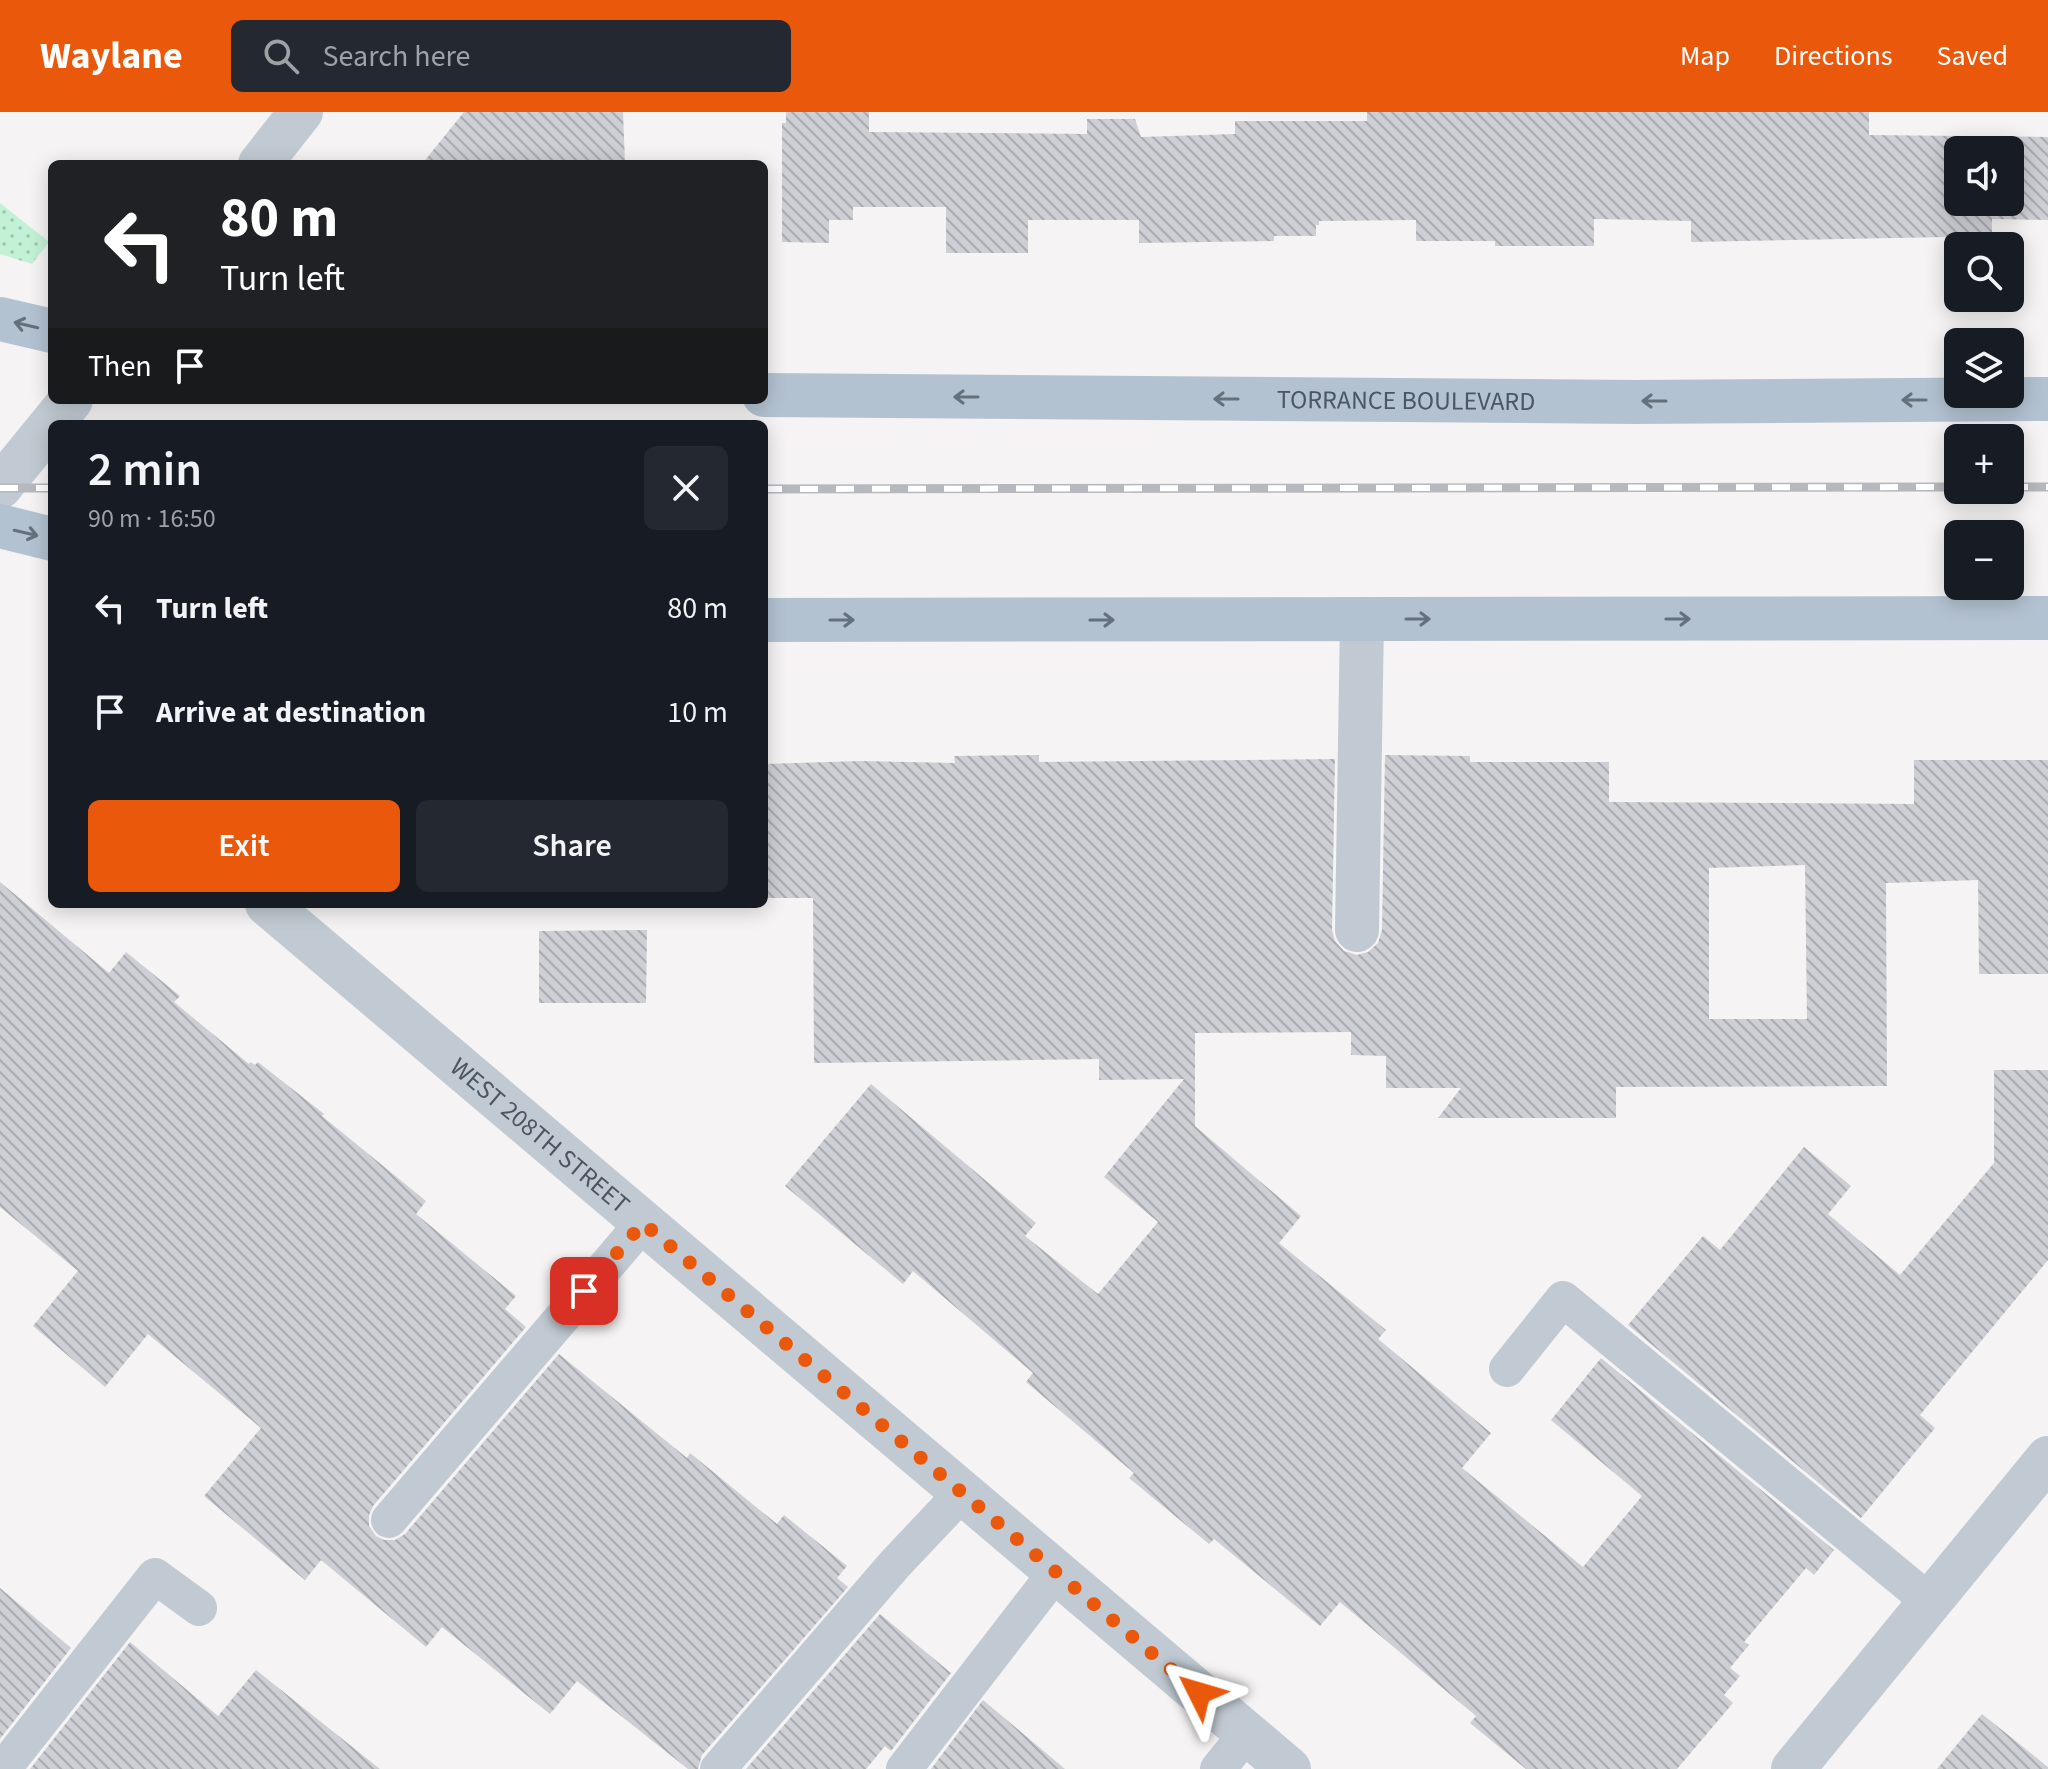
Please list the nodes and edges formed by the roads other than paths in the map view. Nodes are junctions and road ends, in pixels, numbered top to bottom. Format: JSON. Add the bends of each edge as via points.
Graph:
{"nodes":[{"id":1,"x":301,"y":112,"type":"edge"},
{"id":2,"x":263,"y":160,"type":"edge"},
{"id":3,"x":0,"y":319,"type":"edge"},
{"id":4,"x":48,"y":330,"type":"edge"},
{"id":5,"x":768,"y":395,"type":"edge"},
{"id":6,"x":2048,"y":399,"type":"edge"},
{"id":7,"x":68,"y":404,"type":"edge"},
{"id":8,"x":55,"y":420,"type":"edge"},
{"id":9,"x":48,"y":428,"type":"edge"},
{"id":10,"x":0,"y":487,"type":"edge"},
{"id":11,"x":0,"y":526,"type":"edge"},
{"id":12,"x":48,"y":538,"type":"edge"},
{"id":13,"x":2048,"y":618,"type":"edge"},
{"id":14,"x":1362,"y":619,"type":"junction"},
{"id":15,"x":768,"y":620,"type":"edge"},
{"id":16,"x":272,"y":908,"type":"edge"},
{"id":17,"x":1357,"y":930,"type":"dead end"},
{"id":18,"x":643,"y":1223,"type":"junction"},
{"id":19,"x":1507,"y":1369,"type":"dead end"},
{"id":20,"x":2048,"y":1458,"type":"edge"},
{"id":21,"x":962,"y":1493,"type":"junction"},
{"id":22,"x":389,"y":1520,"type":"dead end"},
{"id":23,"x":1056,"y":1572,"type":"junction"},
{"id":24,"x":1930,"y":1602,"type":"junction"},
{"id":25,"x":199,"y":1608,"type":"dead end"},
{"id":26,"x":1247,"y":1733,"type":"junction"},
{"id":27,"x":3,"y":1769,"type":"edge"},
{"id":28,"x":718,"y":1769,"type":"edge"},
{"id":29,"x":904,"y":1769,"type":"edge"},
{"id":30,"x":1218,"y":1769,"type":"edge"},
{"id":31,"x":1289,"y":1769,"type":"edge"},
{"id":32,"x":1793,"y":1769,"type":"edge"}],
"edges":[{"from":1,"to":2,"type":"street"},
{"from":4,"to":3,"type":"main road","one_way":true},
{"from":6,"to":5,"type":"main road","name":"TORRANCE BOULEVARD","one_way":true,"via":[[1635,402]]},
{"from":7,"to":8,"type":"street"},
{"from":9,"to":10,"type":"street"},
{"from":11,"to":12,"type":"main road","one_way":true},
{"from":14,"to":13,"type":"main road","one_way":true},
{"from":15,"to":14,"type":"main road","one_way":true},
{"from":14,"to":17,"type":"street"},
{"from":16,"to":18,"type":"street","name":"WEST 208TH STREET"},
{"from":18,"to":21,"type":"street","name":"WEST 208TH STREET"},
{"from":18,"to":22,"type":"lane"},
{"from":19,"to":24,"type":"lane","via":[[1563,1299]]},
{"from":20,"to":24,"type":"street"},
{"from":21,"to":23,"type":"street","name":"WEST 208TH STREET"},
{"from":21,"to":28,"type":"lane"},
{"from":23,"to":26,"type":"street","name":"WEST 208TH STREET"},
{"from":23,"to":29,"type":"lane"},
{"from":24,"to":32,"type":"street"},
{"from":25,"to":27,"type":"lane","via":[[155,1576]]},
{"from":26,"to":30,"type":"lane"},
{"from":26,"to":31,"type":"street","name":"WEST 208TH STREET"}]}
